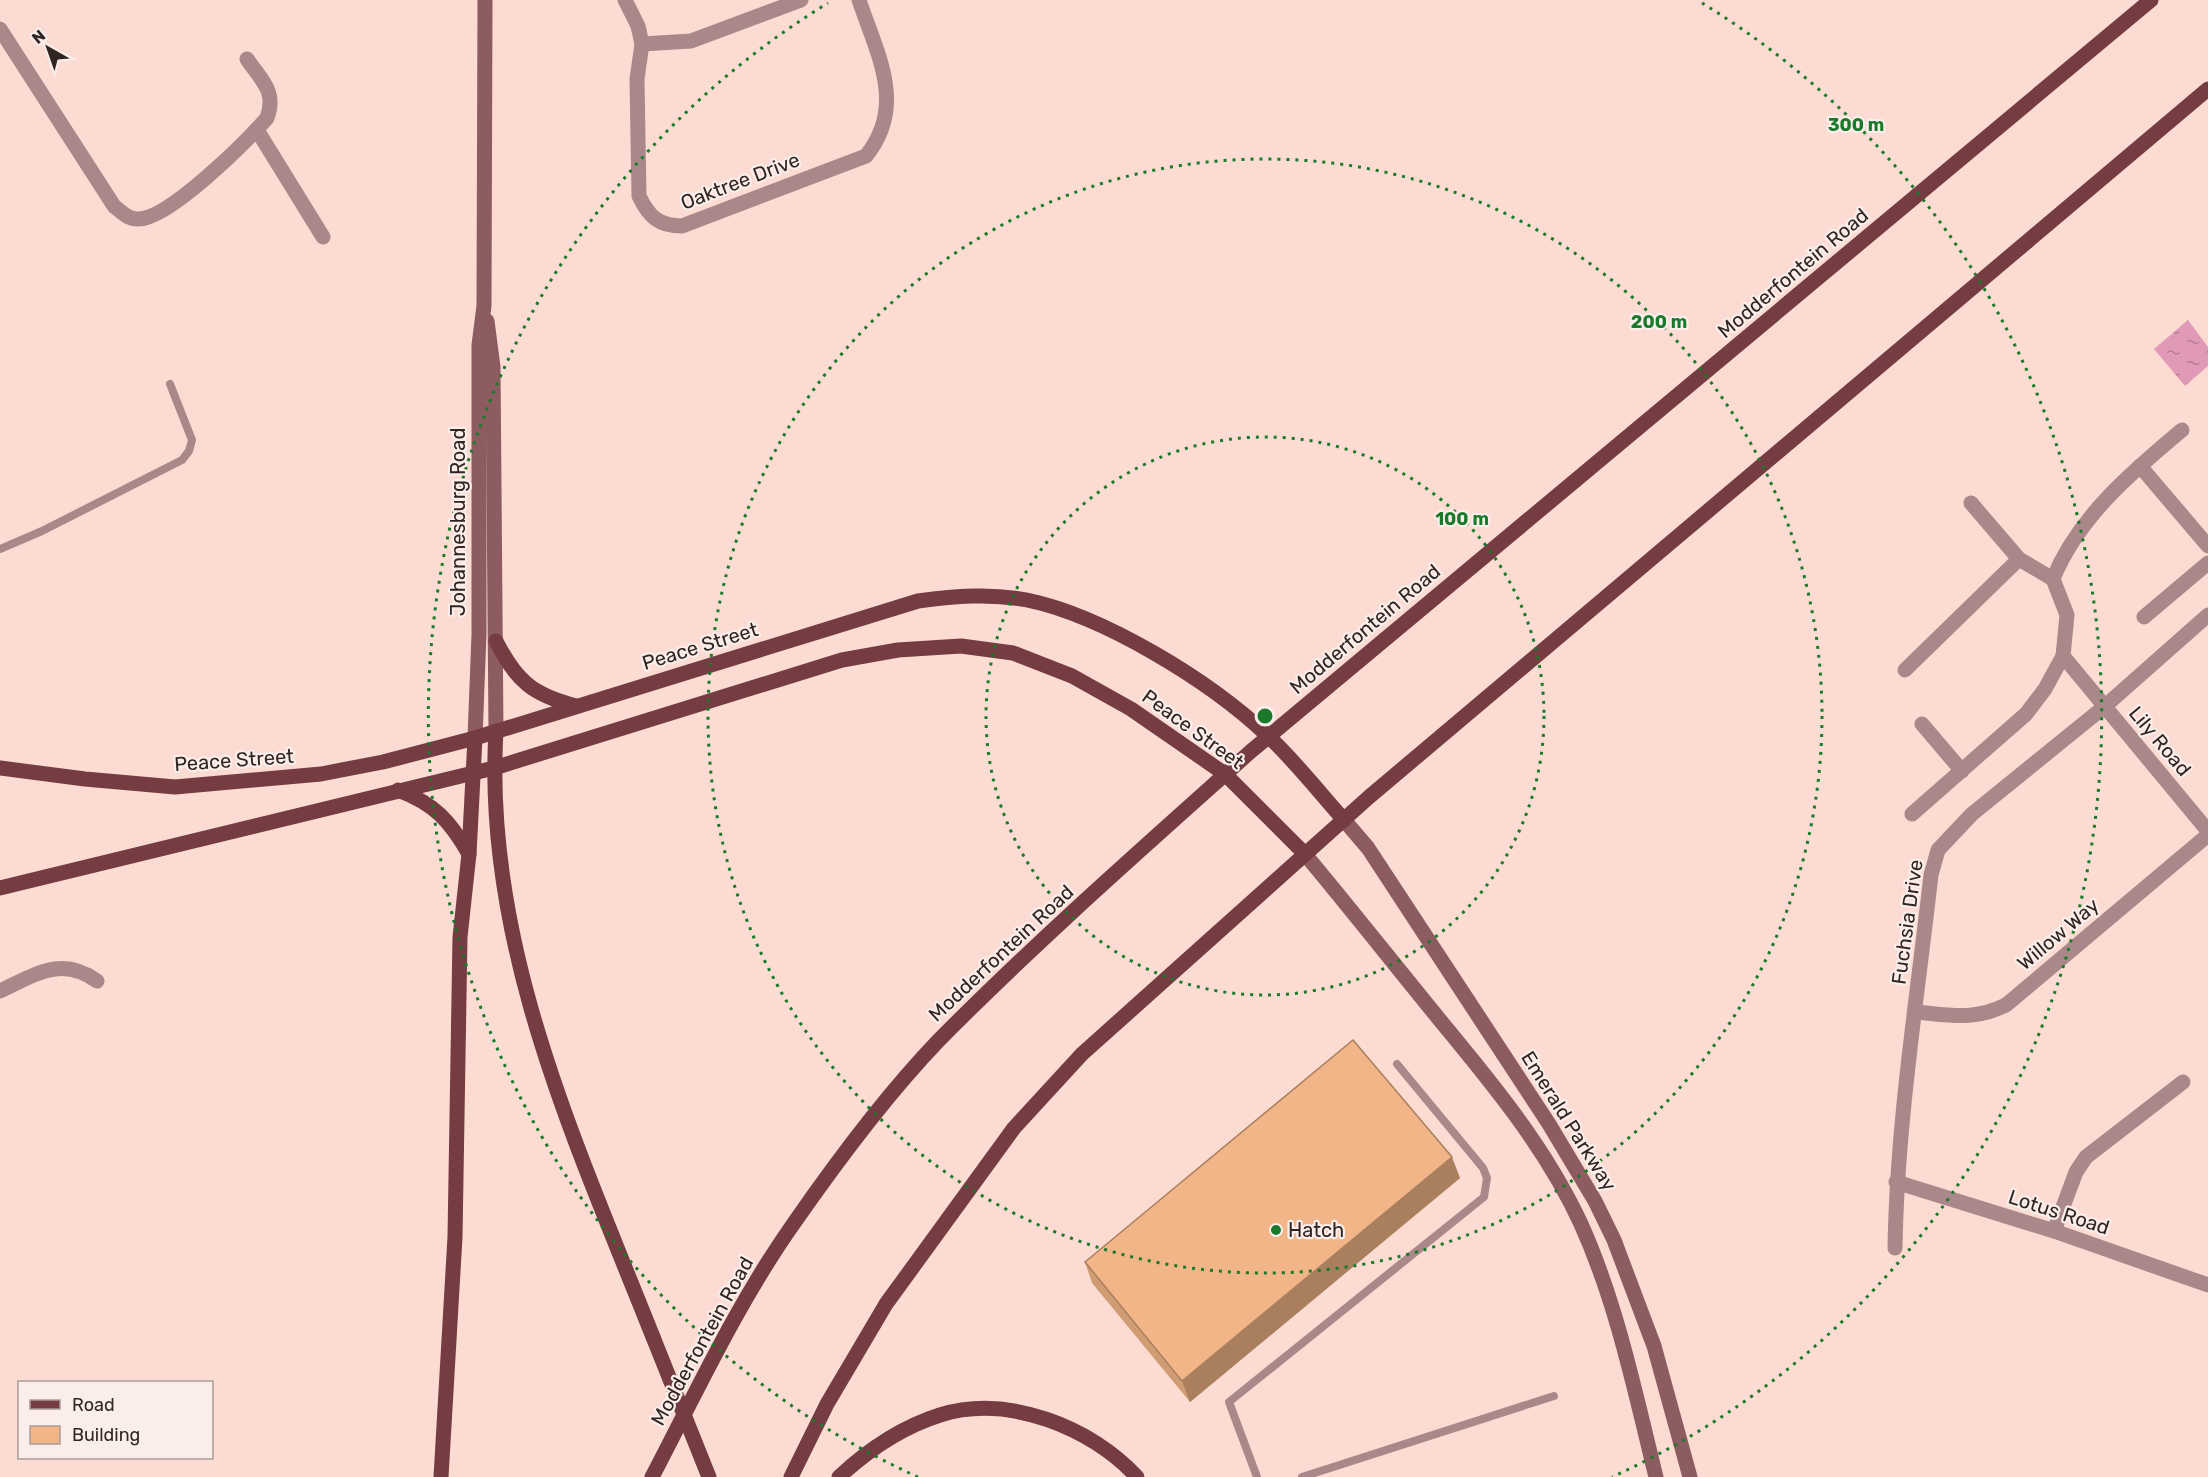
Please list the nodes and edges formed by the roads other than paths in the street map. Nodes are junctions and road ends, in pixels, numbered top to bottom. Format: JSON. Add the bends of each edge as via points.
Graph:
{"nodes":[{"id":1,"x":485,"y":0,"type":"edge"},
{"id":2,"x":625,"y":0,"type":"edge"},
{"id":3,"x":801,"y":0,"type":"edge"},
{"id":4,"x":859,"y":0,"type":"edge"},
{"id":5,"x":2151,"y":0,"type":"edge"},
{"id":6,"x":0,"y":29,"type":"edge"},
{"id":7,"x":642,"y":44,"type":"junction"},
{"id":8,"x":247,"y":59,"type":"dead end"},
{"id":9,"x":2208,"y":89,"type":"edge"},
{"id":10,"x":257,"y":130,"type":"junction"},
{"id":11,"x":323,"y":237,"type":"dead end"},
{"id":12,"x":484,"y":306,"type":"junction"},
{"id":13,"x":170,"y":384,"type":"dead end"},
{"id":14,"x":2182,"y":430,"type":"dead end"},
{"id":15,"x":2140,"y":466,"type":"junction"},
{"id":16,"x":1971,"y":503,"type":"dead end"},
{"id":17,"x":2208,"y":546,"type":"edge"},
{"id":18,"x":0,"y":549,"type":"edge"},
{"id":19,"x":2019,"y":559,"type":"junction"},
{"id":20,"x":2208,"y":563,"type":"edge"},
{"id":21,"x":2053,"y":579,"type":"junction"},
{"id":22,"x":2208,"y":615,"type":"edge"},
{"id":23,"x":2144,"y":617,"type":"dead end"},
{"id":24,"x":496,"y":641,"type":"junction"},
{"id":25,"x":2063,"y":656,"type":"junction"},
{"id":26,"x":1905,"y":670,"type":"dead end"},
{"id":27,"x":576,"y":706,"type":"junction"},
{"id":28,"x":2104,"y":707,"type":"junction"},
{"id":29,"x":1922,"y":724,"type":"dead end"},
{"id":30,"x":496,"y":730,"type":"junction"},
{"id":31,"x":1269,"y":736,"type":"junction"},
{"id":32,"x":475,"y":738,"type":"junction"},
{"id":33,"x":0,"y":768,"type":"edge"},
{"id":34,"x":494,"y":768,"type":"junction"},
{"id":35,"x":472,"y":771,"type":"junction"},
{"id":36,"x":1962,"y":771,"type":"junction"},
{"id":37,"x":1225,"y":774,"type":"junction"},
{"id":38,"x":398,"y":790,"type":"junction"},
{"id":39,"x":1912,"y":814,"type":"dead end"},
{"id":40,"x":1344,"y":820,"type":"junction"},
{"id":41,"x":2208,"y":831,"type":"edge"},
{"id":42,"x":2208,"y":835,"type":"edge"},
{"id":43,"x":1304,"y":853,"type":"junction"},
{"id":44,"x":469,"y":854,"type":"junction"},
{"id":45,"x":0,"y":888,"type":"edge"},
{"id":46,"x":97,"y":981,"type":"dead end"},
{"id":47,"x":0,"y":991,"type":"edge"},
{"id":48,"x":1915,"y":1012,"type":"junction"},
{"id":49,"x":1397,"y":1064,"type":"dead end"},
{"id":50,"x":2183,"y":1082,"type":"dead end"},
{"id":51,"x":1896,"y":1182,"type":"junction"},
{"id":52,"x":2054,"y":1231,"type":"junction"},
{"id":53,"x":1895,"y":1248,"type":"dead end"},
{"id":54,"x":2208,"y":1285,"type":"edge"},
{"id":55,"x":1554,"y":1396,"type":"dead end"},
{"id":56,"x":441,"y":1477,"type":"edge"},
{"id":57,"x":652,"y":1477,"type":"edge"},
{"id":58,"x":709,"y":1477,"type":"edge"},
{"id":59,"x":791,"y":1477,"type":"edge"},
{"id":60,"x":839,"y":1477,"type":"edge"},
{"id":61,"x":1137,"y":1477,"type":"edge"},
{"id":62,"x":1257,"y":1477,"type":"edge"},
{"id":63,"x":1302,"y":1477,"type":"edge"},
{"id":64,"x":1656,"y":1477,"type":"edge"},
{"id":65,"x":1690,"y":1477,"type":"edge"}],
"edges":[{"from":1,"to":12,"type":"street","name":"Johannesburg Road"},
{"from":2,"to":7,"type":"street","name":"Oaktree Drive"},
{"from":3,"to":7,"type":"street","via":[[691,41]]},
{"from":4,"to":7,"type":"street","name":"Oaktree Drive","via":[[887,86],[887,110],[876,143],[866,156],[682,226],[668,226],[655,220],[646,212],[639,196],[637,79]]},
{"from":5,"to":31,"type":"main road","name":"Modderfontein Road"},
{"from":6,"to":10,"type":"street","via":[[114,206],[126,216],[152,216],[179,200]]},
{"from":8,"to":10,"type":"street","via":[[269,92],[272,104]]},
{"from":9,"to":40,"type":"main road"},
{"from":10,"to":11,"type":"street"},
{"from":12,"to":24,"type":"street","name":"Johannesburg Road","via":[[493,367]]},
{"from":12,"to":32,"type":"street","name":"Johannesburg Road","via":[[479,345],[480,634]]},
{"from":13,"to":18,"type":"lane","via":[[192,440],[182,460]]},
{"from":14,"to":15,"type":"street"},
{"from":15,"to":17,"type":"street"},
{"from":15,"to":21,"type":"street","via":[[2108,496],[2070,546]]},
{"from":16,"to":19,"type":"street"},
{"from":19,"to":21,"type":"street"},
{"from":19,"to":26,"type":"street"},
{"from":20,"to":23,"type":"street"},
{"from":21,"to":25,"type":"street","via":[[2067,615]]},
{"from":22,"to":28,"type":"street","name":"Fuchsia Drive"},
{"from":24,"to":27,"type":"main road","via":[[507,663],[531,689]]},
{"from":24,"to":30,"type":"street","name":"Johannesburg Road"},
{"from":25,"to":28,"type":"street","name":"Lily Road"},
{"from":25,"to":36,"type":"street","via":[[2026,714]]},
{"from":27,"to":30,"type":"main road","name":"Peace Street"},
{"from":27,"to":31,"type":"main road","name":"Peace Street","via":[[918,601],[973,594],[1027,600],[1077,615],[1154,654],[1239,710]]},
{"from":28,"to":41,"type":"street","name":"Lily Road"},
{"from":28,"to":48,"type":"street","name":"Fuchsia Drive","via":[[1972,814],[1938,850],[1931,875]]},
{"from":29,"to":36,"type":"street"},
{"from":30,"to":32,"type":"main road","name":"Peace Street"},
{"from":30,"to":34,"type":"main road"},
{"from":31,"to":37,"type":"main road","name":"Modderfontein Road"},
{"from":31,"to":40,"type":"main road","name":"Peace Street"},
{"from":32,"to":33,"type":"main road","name":"Peace Street","via":[[321,774],[175,786]]},
{"from":32,"to":35,"type":"main road"},
{"from":34,"to":35,"type":"main road"},
{"from":34,"to":37,"type":"main road","name":"Peace Street","via":[[842,660],[898,650],[961,646],[1013,654],[1072,676],[1131,709]]},
{"from":34,"to":58,"type":"main road","bridge":true,"via":[[512,938],[525,993],[584,1164]]},
{"from":35,"to":38,"type":"main road"},
{"from":35,"to":44,"type":"main road"},
{"from":36,"to":39,"type":"street"},
{"from":37,"to":43,"type":"main road","name":"Peace Street"},
{"from":37,"to":57,"type":"main road","name":"Modderfontein Road","via":[[938,1042],[872,1120],[793,1224],[729,1329]]},
{"from":38,"to":44,"type":"main road","via":[[430,804]]},
{"from":38,"to":45,"type":"main road"},
{"from":40,"to":43,"type":"main road"},
{"from":40,"to":65,"type":"street","name":"Emerald Parkway","via":[[1368,848],[1595,1201],[1654,1346]]},
{"from":42,"to":48,"type":"street","name":"Willow Way","via":[[2006,1005],[1988,1014],[1969,1017]]},
{"from":43,"to":59,"type":"main road","via":[[1082,1054],[1014,1128],[886,1304],[827,1404]]},
{"from":43,"to":64,"type":"street","name":"Emerald Parkway","via":[[1470,1056],[1554,1172],[1600,1270]]},
{"from":44,"to":56,"type":"main road","via":[[460,937],[455,1237]]},
{"from":46,"to":47,"type":"street","via":[[71,968],[51,968]]},
{"from":48,"to":51,"type":"street","name":"Fuchsia Drive"},
{"from":49,"to":62,"type":"lane","via":[[1483,1168],[1487,1178],[1484,1197],[1229,1402]]},
{"from":50,"to":52,"type":"street","via":[[2086,1157],[2076,1172]]},
{"from":51,"to":52,"type":"street","name":"Lotus Road"},
{"from":51,"to":53,"type":"street","name":"Fuchsia Drive"},
{"from":52,"to":54,"type":"street","name":"Lotus Road"},
{"from":55,"to":63,"type":"lane"},
{"from":60,"to":61,"type":"main road","via":[[895,1434],[941,1415],[975,1410],[1008,1411],[1073,1429],[1101,1446]]}]}
